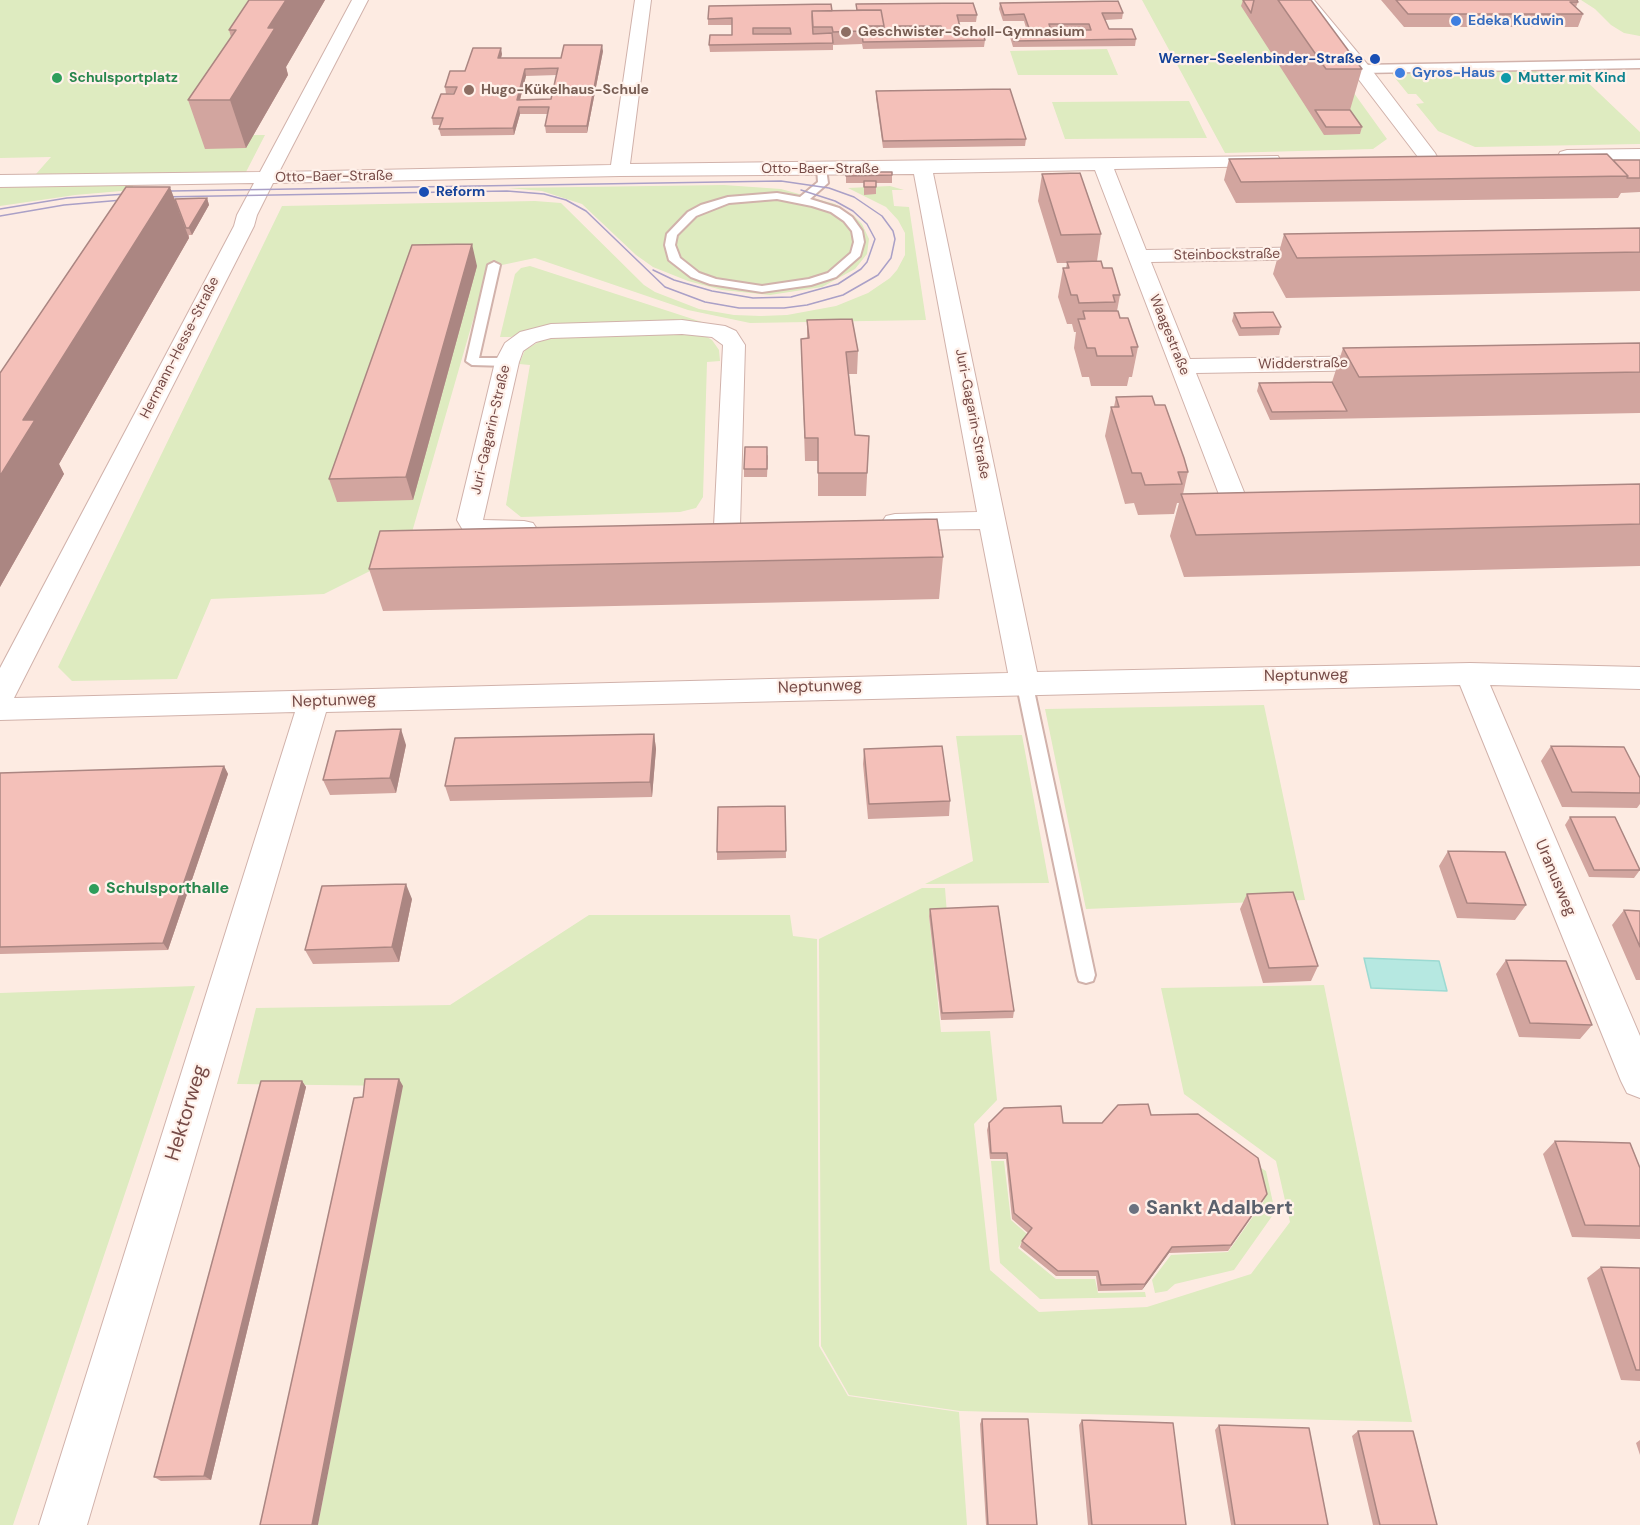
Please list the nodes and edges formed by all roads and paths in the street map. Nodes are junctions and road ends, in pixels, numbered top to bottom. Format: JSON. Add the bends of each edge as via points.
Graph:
{"nodes":[{"id":1,"x":360,"y":0,"type":"edge"},
{"id":2,"x":643,"y":0,"type":"edge"},
{"id":3,"x":1306,"y":0,"type":"edge"},
{"id":4,"x":1640,"y":64,"type":"edge"},
{"id":5,"x":1362,"y":69,"type":"junction"},
{"id":6,"x":1640,"y":155,"type":"edge"},
{"id":7,"x":1548,"y":156,"type":"edge"},
{"id":8,"x":1428,"y":157,"type":"junction"},
{"id":9,"x":1450,"y":157,"type":"edge"},
{"id":10,"x":1405,"y":158,"type":"edge"},
{"id":11,"x":1287,"y":160,"type":"edge"},
{"id":12,"x":1102,"y":164,"type":"junction"},
{"id":13,"x":922,"y":168,"type":"junction"},
{"id":14,"x":821,"y":169,"type":"junction"},
{"id":15,"x":620,"y":170,"type":"junction"},
{"id":16,"x":268,"y":178,"type":"junction"},
{"id":17,"x":0,"y":181,"type":"edge"},
{"id":18,"x":803,"y":200,"type":"junction"},
{"id":19,"x":1341,"y":253,"type":"edge"},
{"id":20,"x":1138,"y":256,"type":"junction"},
{"id":21,"x":494,"y":265,"type":"dead end"},
{"id":22,"x":471,"y":361,"type":"junction"},
{"id":23,"x":507,"y":362,"type":"junction"},
{"id":24,"x":1405,"y":363,"type":"edge"},
{"id":25,"x":1181,"y":366,"type":"junction"},
{"id":26,"x":469,"y":375,"type":"dead end"},
{"id":27,"x":1284,"y":504,"type":"edge"},
{"id":28,"x":993,"y":520,"type":"junction"},
{"id":29,"x":875,"y":522,"type":"edge"},
{"id":30,"x":727,"y":526,"type":"edge"},
{"id":31,"x":550,"y":529,"type":"edge"},
{"id":32,"x":1470,"y":674,"type":"junction"},
{"id":33,"x":1640,"y":678,"type":"edge"},
{"id":34,"x":1024,"y":681,"type":"junction"},
{"id":35,"x":0,"y":696,"type":"edge"},
{"id":36,"x":314,"y":701,"type":"junction"},
{"id":37,"x":0,"y":709,"type":"edge"},
{"id":38,"x":1086,"y":975,"type":"dead end"},
{"id":39,"x":1640,"y":1081,"type":"edge"},
{"id":40,"x":63,"y":1525,"type":"edge"}],
"edges":[{"from":1,"to":16,"type":"street","name":"Hermann-Hesse-Straße"},
{"from":2,"to":15,"type":"street"},
{"from":3,"to":5,"type":"street"},
{"from":4,"to":5,"type":"street"},
{"from":5,"to":8,"type":"street"},
{"from":6,"to":7,"type":"street"},
{"from":8,"to":9,"type":"street"},
{"from":8,"to":10,"type":"street"},
{"from":11,"to":12,"type":"street","name":"Otto-Baer-Straße"},
{"from":12,"to":13,"type":"street","name":"Otto-Baer-Straße"},
{"from":12,"to":20,"type":"street","name":"Waagestraße"},
{"from":13,"to":14,"type":"street","name":"Otto-Baer-Straße"},
{"from":13,"to":28,"type":"street","name":"Juri-Gagarin-Straße"},
{"from":14,"to":15,"type":"street","name":"Otto-Baer-Straße"},
{"from":14,"to":18,"type":"lane","via":[[823,183]]},
{"from":15,"to":16,"type":"street","name":"Otto-Baer-Straße"},
{"from":16,"to":17,"type":"street","name":"Otto-Baer-Straße"},
{"from":16,"to":35,"type":"street","name":"Hermann-Hesse-Straße"},
{"from":18,"to":18,"type":"lane","via":[[749,197],[705,207],[675,230],[672,254],[695,275],[725,285],[770,289],[822,279],[849,263],[858,250],[859,238],[842,215]]},
{"from":19,"to":20,"type":"street","name":"Steinbockstraße"},
{"from":20,"to":25,"type":"street","name":"Waagestraße"},
{"from":21,"to":22,"type":"lane"},
{"from":22,"to":23,"type":"lane"},
{"from":22,"to":26,"type":"lane"},
{"from":23,"to":30,"type":"street","name":"Juri-Gagarin-Straße","via":[[520,341],[551,331],[693,327],[728,336],[734,349]]},
{"from":23,"to":31,"type":"street","name":"Juri-Gagarin-Straße","via":[[471,523],[485,529]]},
{"from":24,"to":25,"type":"street","name":"Widderstraße"},
{"from":25,"to":27,"type":"street","name":"Waagestraße","via":[[1236,505]]},
{"from":28,"to":29,"type":"street"},
{"from":28,"to":34,"type":"street","name":"Juri-Gagarin-Straße"},
{"from":32,"to":33,"type":"street","name":"Neptunweg"},
{"from":32,"to":34,"type":"street","name":"Neptunweg"},
{"from":32,"to":39,"type":"street","name":"Uranusweg"},
{"from":34,"to":36,"type":"street","name":"Neptunweg"},
{"from":34,"to":38,"type":"lane"},
{"from":36,"to":37,"type":"street","name":"Neptunweg"},
{"from":36,"to":40,"type":"street","name":"Hektorweg"}]}
